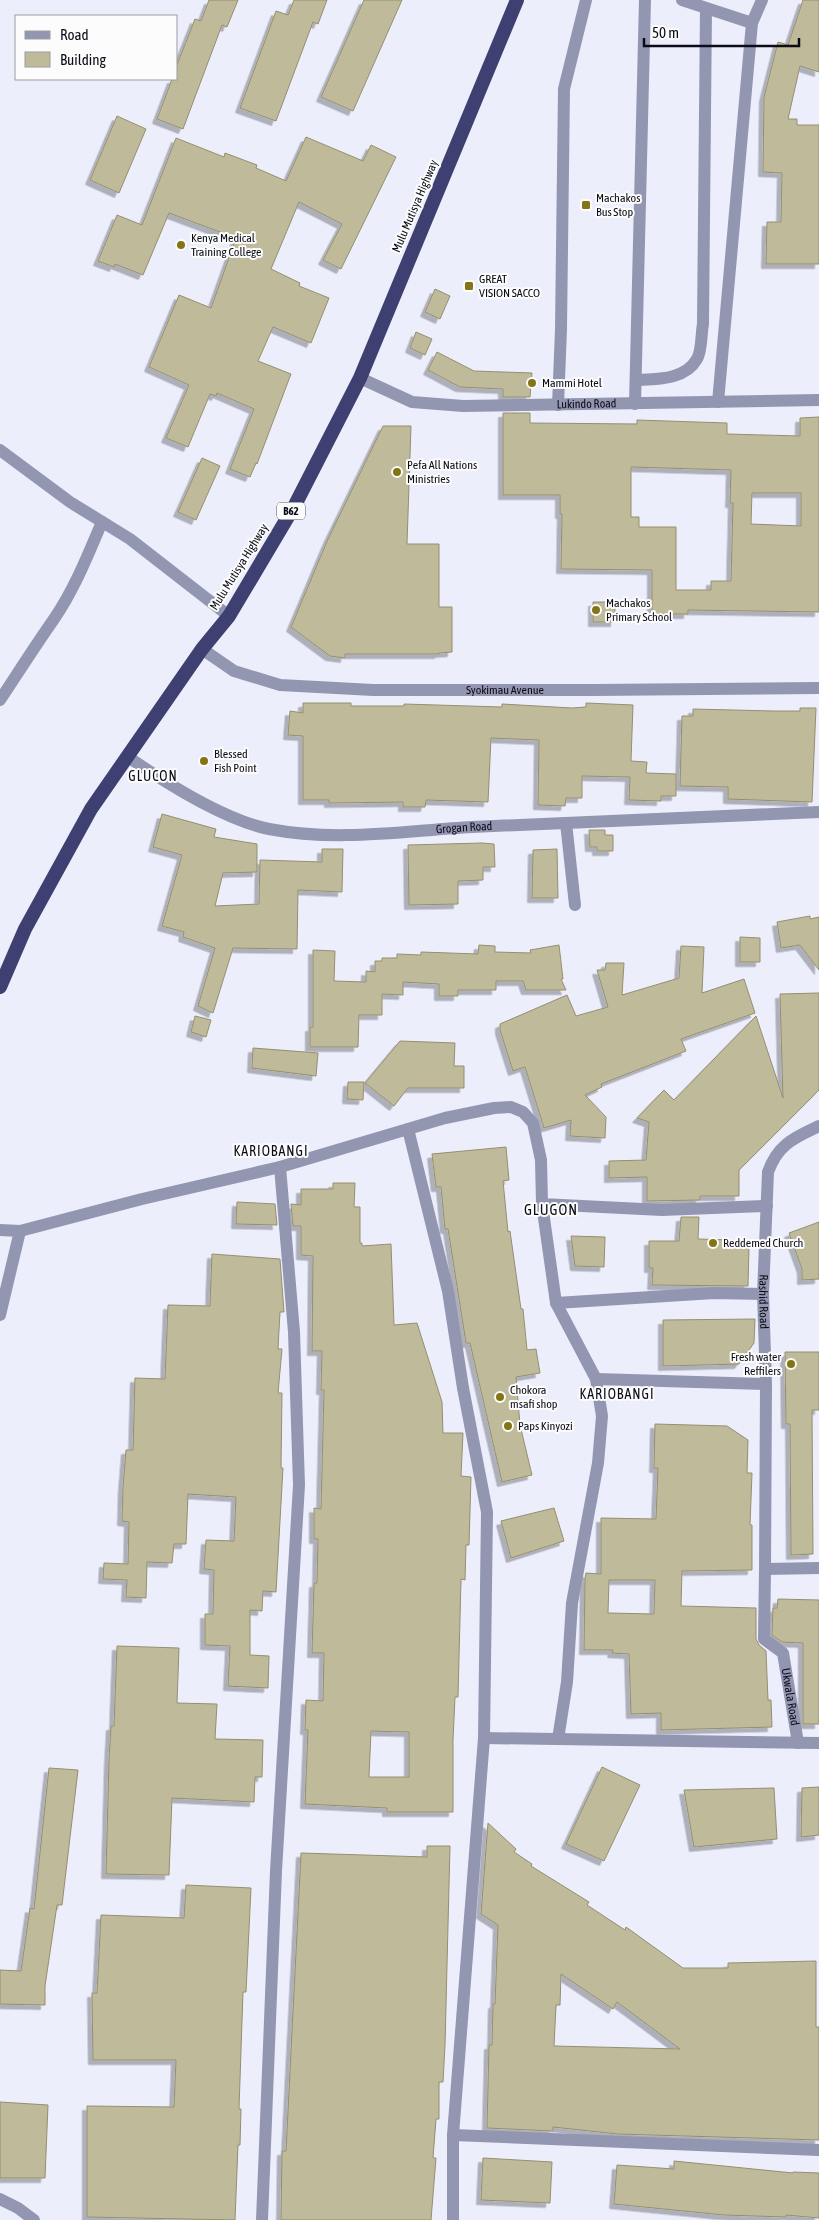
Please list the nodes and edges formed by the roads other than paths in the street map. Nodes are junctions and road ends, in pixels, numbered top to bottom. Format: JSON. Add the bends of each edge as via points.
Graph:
{"nodes":[{"id":1,"x":517,"y":0,"type":"edge"},
{"id":2,"x":586,"y":0,"type":"edge"},
{"id":3,"x":645,"y":0,"type":"edge"},
{"id":4,"x":682,"y":0,"type":"edge"},
{"id":5,"x":762,"y":0,"type":"edge"},
{"id":6,"x":706,"y":8,"type":"junction"},
{"id":7,"x":752,"y":23,"type":"junction"},
{"id":8,"x":360,"y":378,"type":"junction"},
{"id":9,"x":637,"y":380,"type":"junction"},
{"id":10,"x":819,"y":400,"type":"edge"},
{"id":11,"x":718,"y":402,"type":"junction"},
{"id":12,"x":635,"y":404,"type":"junction"},
{"id":13,"x":558,"y":405,"type":"junction"},
{"id":14,"x":0,"y":450,"type":"edge"},
{"id":15,"x":102,"y":522,"type":"junction"},
{"id":16,"x":228,"y":616,"type":"junction"},
{"id":17,"x":202,"y":649,"type":"junction"},
{"id":18,"x":819,"y":688,"type":"edge"},
{"id":19,"x":0,"y":700,"type":"edge"},
{"id":20,"x":128,"y":757,"type":"junction"},
{"id":21,"x":819,"y":812,"type":"edge"},
{"id":22,"x":566,"y":823,"type":"junction"},
{"id":23,"x":575,"y":905,"type":"dead end"},
{"id":24,"x":0,"y":987,"type":"edge"},
{"id":25,"x":819,"y":1126,"type":"edge"},
{"id":26,"x":408,"y":1129,"type":"junction"},
{"id":27,"x":280,"y":1168,"type":"junction"},
{"id":28,"x":542,"y":1204,"type":"junction"},
{"id":29,"x":767,"y":1206,"type":"junction"},
{"id":30,"x":0,"y":1230,"type":"edge"},
{"id":31,"x":20,"y":1231,"type":"junction"},
{"id":32,"x":764,"y":1294,"type":"junction"},
{"id":33,"x":556,"y":1303,"type":"junction"},
{"id":34,"x":0,"y":1315,"type":"edge"},
{"id":35,"x":596,"y":1378,"type":"junction"},
{"id":36,"x":766,"y":1384,"type":"junction"},
{"id":37,"x":819,"y":1568,"type":"edge"},
{"id":38,"x":765,"y":1569,"type":"junction"},
{"id":39,"x":484,"y":1738,"type":"junction"},
{"id":40,"x":558,"y":1739,"type":"junction"},
{"id":41,"x":798,"y":1743,"type":"junction"},
{"id":42,"x":819,"y":1743,"type":"edge"},
{"id":43,"x":453,"y":2135,"type":"junction"},
{"id":44,"x":819,"y":2150,"type":"edge"},
{"id":45,"x":0,"y":2198,"type":"edge"},
{"id":46,"x":34,"y":2220,"type":"edge"},
{"id":47,"x":262,"y":2220,"type":"edge"},
{"id":48,"x":453,"y":2220,"type":"edge"}],
"edges":[{"from":1,"to":8,"type":"highway","name":"Mulu Mutisya Highway","number":"B62"},
{"from":2,"to":13,"type":"street","via":[[564,89]]},
{"from":3,"to":9,"type":"street"},
{"from":4,"to":6,"type":"street"},
{"from":5,"to":7,"type":"street"},
{"from":6,"to":7,"type":"street"},
{"from":6,"to":9,"type":"street","via":[[703,324],[697,359],[685,372],[663,379]]},
{"from":7,"to":11,"type":"street"},
{"from":8,"to":13,"type":"street","name":"Lukindo Road","via":[[412,402],[463,406]]},
{"from":8,"to":16,"type":"highway","name":"Mulu Mutisya Highway","number":"B62","via":[[295,505]]},
{"from":9,"to":12,"type":"street"},
{"from":10,"to":11,"type":"street","name":"Lukindo Road"},
{"from":11,"to":12,"type":"street","name":"Lukindo Road"},
{"from":12,"to":13,"type":"street","name":"Lukindo Road"},
{"from":14,"to":15,"type":"street"},
{"from":15,"to":16,"type":"street","via":[[130,539]]},
{"from":15,"to":19,"type":"street","via":[[54,619]]},
{"from":16,"to":17,"type":"highway","name":"Mulu Mutisya Highway","number":"B62"},
{"from":17,"to":18,"type":"street","name":"Syokimau Avenue","via":[[234,671],[280,685],[373,690]]},
{"from":17,"to":20,"type":"highway","name":"Mulu Mutisya Highway","number":"B62"},
{"from":20,"to":22,"type":"street","name":"Grogan Road","via":[[164,781],[237,820],[268,829],[338,837]]},
{"from":20,"to":24,"type":"highway","name":"Mulu Mutisya Highway","number":"B62","via":[[91,809],[62,860],[25,929]]},
{"from":21,"to":22,"type":"street","name":"Grogan Road"},
{"from":22,"to":23,"type":"street"},
{"from":25,"to":29,"type":"street","name":"Rashid Road","via":[[788,1141],[773,1158],[768,1172]]},
{"from":26,"to":27,"type":"street"},
{"from":26,"to":28,"type":"street","via":[[494,1108],[510,1107],[523,1112],[533,1122],[541,1160]]},
{"from":26,"to":39,"type":"street","via":[[448,1291],[487,1512]]},
{"from":27,"to":31,"type":"street"},
{"from":27,"to":47,"type":"street","via":[[294,1332],[298,1486],[275,1881]]},
{"from":28,"to":29,"type":"street","via":[[662,1210]]},
{"from":28,"to":33,"type":"street"},
{"from":29,"to":32,"type":"street","name":"Rashid Road"},
{"from":30,"to":31,"type":"street"},
{"from":31,"to":34,"type":"street"},
{"from":32,"to":33,"type":"street","via":[[714,1293]]},
{"from":32,"to":36,"type":"street","name":"Rashid Road"},
{"from":33,"to":35,"type":"street"},
{"from":35,"to":36,"type":"street"},
{"from":35,"to":40,"type":"street","via":[[602,1416],[598,1463],[572,1603],[567,1682]]},
{"from":36,"to":38,"type":"street","name":"Rashid Road"},
{"from":37,"to":38,"type":"street"},
{"from":38,"to":41,"type":"street","name":"Ukwala Road","via":[[764,1639],[784,1654]]},
{"from":39,"to":40,"type":"street"},
{"from":39,"to":43,"type":"street"},
{"from":40,"to":41,"type":"street"},
{"from":41,"to":42,"type":"street"},
{"from":43,"to":44,"type":"street"},
{"from":43,"to":48,"type":"street"},
{"from":45,"to":46,"type":"street"}]}
